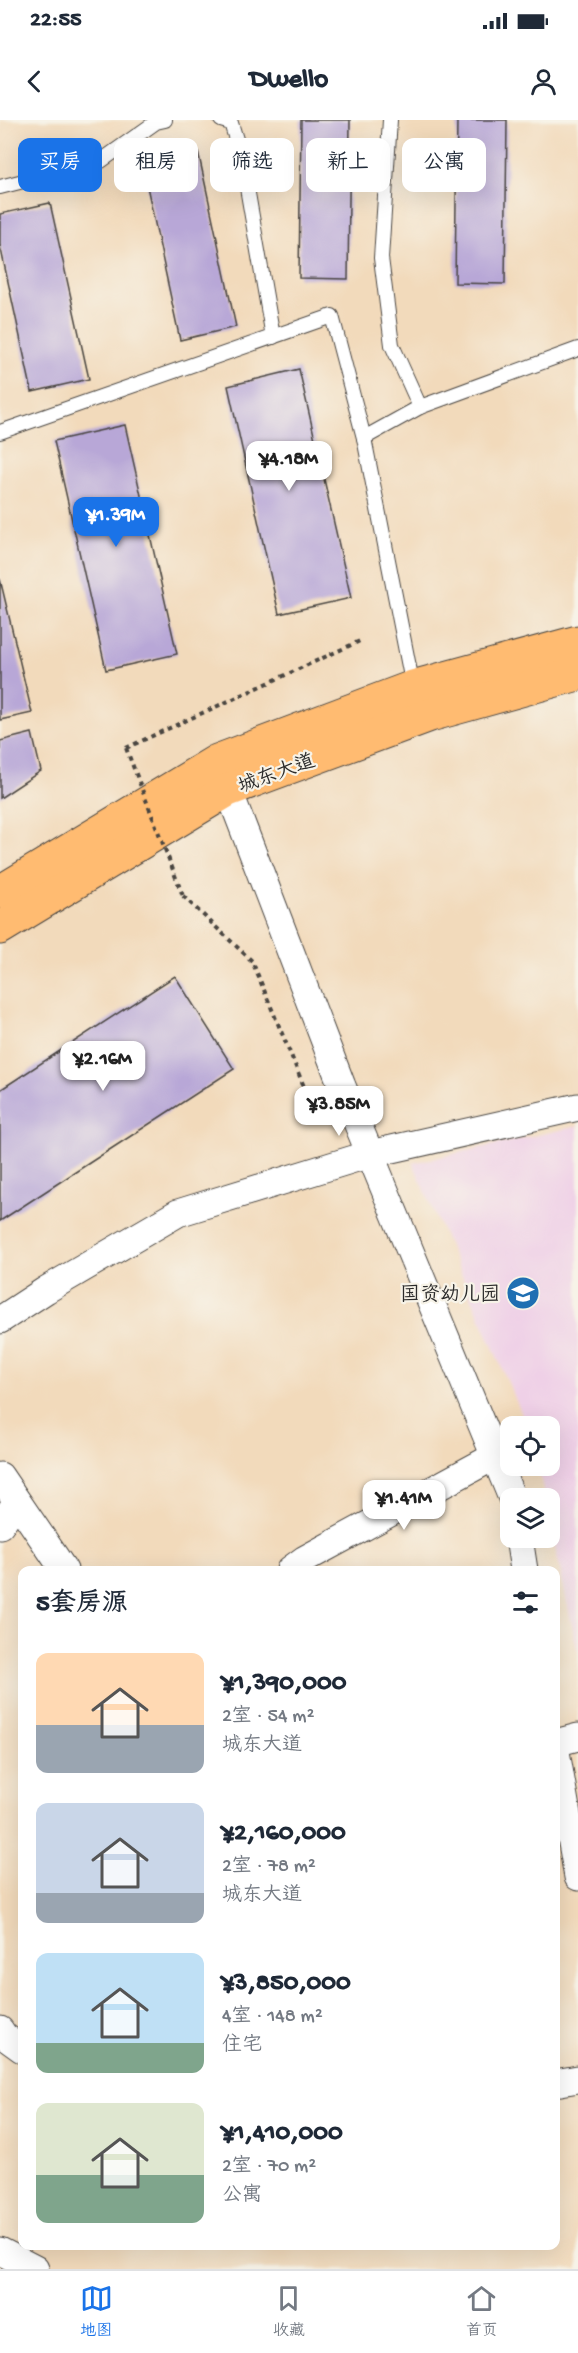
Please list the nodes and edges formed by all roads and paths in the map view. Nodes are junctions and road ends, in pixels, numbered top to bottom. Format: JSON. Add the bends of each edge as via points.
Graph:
{"nodes":[{"id":1,"x":165,"y":120,"type":"edge"},
{"id":2,"x":221,"y":120,"type":"edge"},
{"id":3,"x":390,"y":120,"type":"edge"},
{"id":4,"x":0,"y":187,"type":"edge"},
{"id":5,"x":273,"y":337,"type":"junction"},
{"id":6,"x":578,"y":349,"type":"edge"},
{"id":7,"x":420,"y":407,"type":"junction"},
{"id":8,"x":0,"y":432,"type":"edge"},
{"id":9,"x":364,"y":438,"type":"junction"},
{"id":10,"x":362,"y":640,"type":"dead end"},
{"id":11,"x":578,"y":642,"type":"edge"},
{"id":12,"x":578,"y":674,"type":"edge"},
{"id":13,"x":413,"y":687,"type":"junction"},
{"id":14,"x":223,"y":775,"type":"junction"},
{"id":15,"x":0,"y":892,"type":"edge"},
{"id":16,"x":0,"y":928,"type":"edge"},
{"id":17,"x":578,"y":1107,"type":"edge"},
{"id":18,"x":317,"y":1118,"type":"dead end"},
{"id":19,"x":370,"y":1154,"type":"junction"},
{"id":20,"x":0,"y":1320,"type":"edge"},
{"id":21,"x":495,"y":1456,"type":"junction"},
{"id":22,"x":0,"y":1476,"type":"edge"},
{"id":23,"x":508,"y":1488,"type":"edge"},
{"id":24,"x":17,"y":1502,"type":"junction"},
{"id":25,"x":0,"y":1525,"type":"edge"},
{"id":26,"x":521,"y":1548,"type":"edge"},
{"id":27,"x":61,"y":1566,"type":"edge"},
{"id":28,"x":295,"y":1566,"type":"edge"},
{"id":29,"x":523,"y":1566,"type":"edge"},
{"id":30,"x":578,"y":1737,"type":"edge"},
{"id":31,"x":560,"y":1742,"type":"edge"},
{"id":32,"x":560,"y":1773,"type":"edge"},
{"id":33,"x":578,"y":1877,"type":"edge"},
{"id":34,"x":0,"y":2030,"type":"edge"},
{"id":35,"x":18,"y":2046,"type":"edge"},
{"id":36,"x":578,"y":2079,"type":"edge"},
{"id":37,"x":560,"y":2082,"type":"edge"},
{"id":38,"x":0,"y":2251,"type":"edge"},
{"id":39,"x":35,"y":2269,"type":"edge"}],
"edges":[{"from":1,"to":4,"type":"lane","via":[[156,122],[101,160]]},
{"from":2,"to":5,"type":"lane","via":[[231,123],[242,159]]},
{"from":3,"to":7,"type":"lane","via":[[381,258],[392,345]]},
{"from":5,"to":8,"type":"lane"},
{"from":5,"to":9,"type":"lane","via":[[332,316]]},
{"from":6,"to":7,"type":"lane"},
{"from":7,"to":9,"type":"lane"},
{"from":9,"to":13,"type":"lane"},
{"from":10,"to":18,"type":"path","bridge":true,"via":[[126,748],[183,896],[252,961]]},
{"from":11,"to":13,"type":"main road","name":"城东大道"},
{"from":12,"to":14,"type":"main road","name":"城东大道"},
{"from":13,"to":14,"type":"main road","name":"城东大道"},
{"from":14,"to":15,"type":"main road","name":"城东大道"},
{"from":14,"to":16,"type":"main road","name":"城东大道"},
{"from":14,"to":19,"type":"street"},
{"from":17,"to":19,"type":"street"},
{"from":19,"to":20,"type":"street","via":[[178,1213]]},
{"from":19,"to":21,"type":"street"},
{"from":21,"to":23,"type":"street"},
{"from":21,"to":28,"type":"street"},
{"from":22,"to":24,"type":"street"},
{"from":24,"to":25,"type":"street"},
{"from":24,"to":27,"type":"street"},
{"from":26,"to":29,"type":"street"},
{"from":30,"to":31,"type":"street"},
{"from":32,"to":33,"type":"street"},
{"from":34,"to":35,"type":"street"},
{"from":36,"to":37,"type":"street"},
{"from":38,"to":39,"type":"street"}]}
